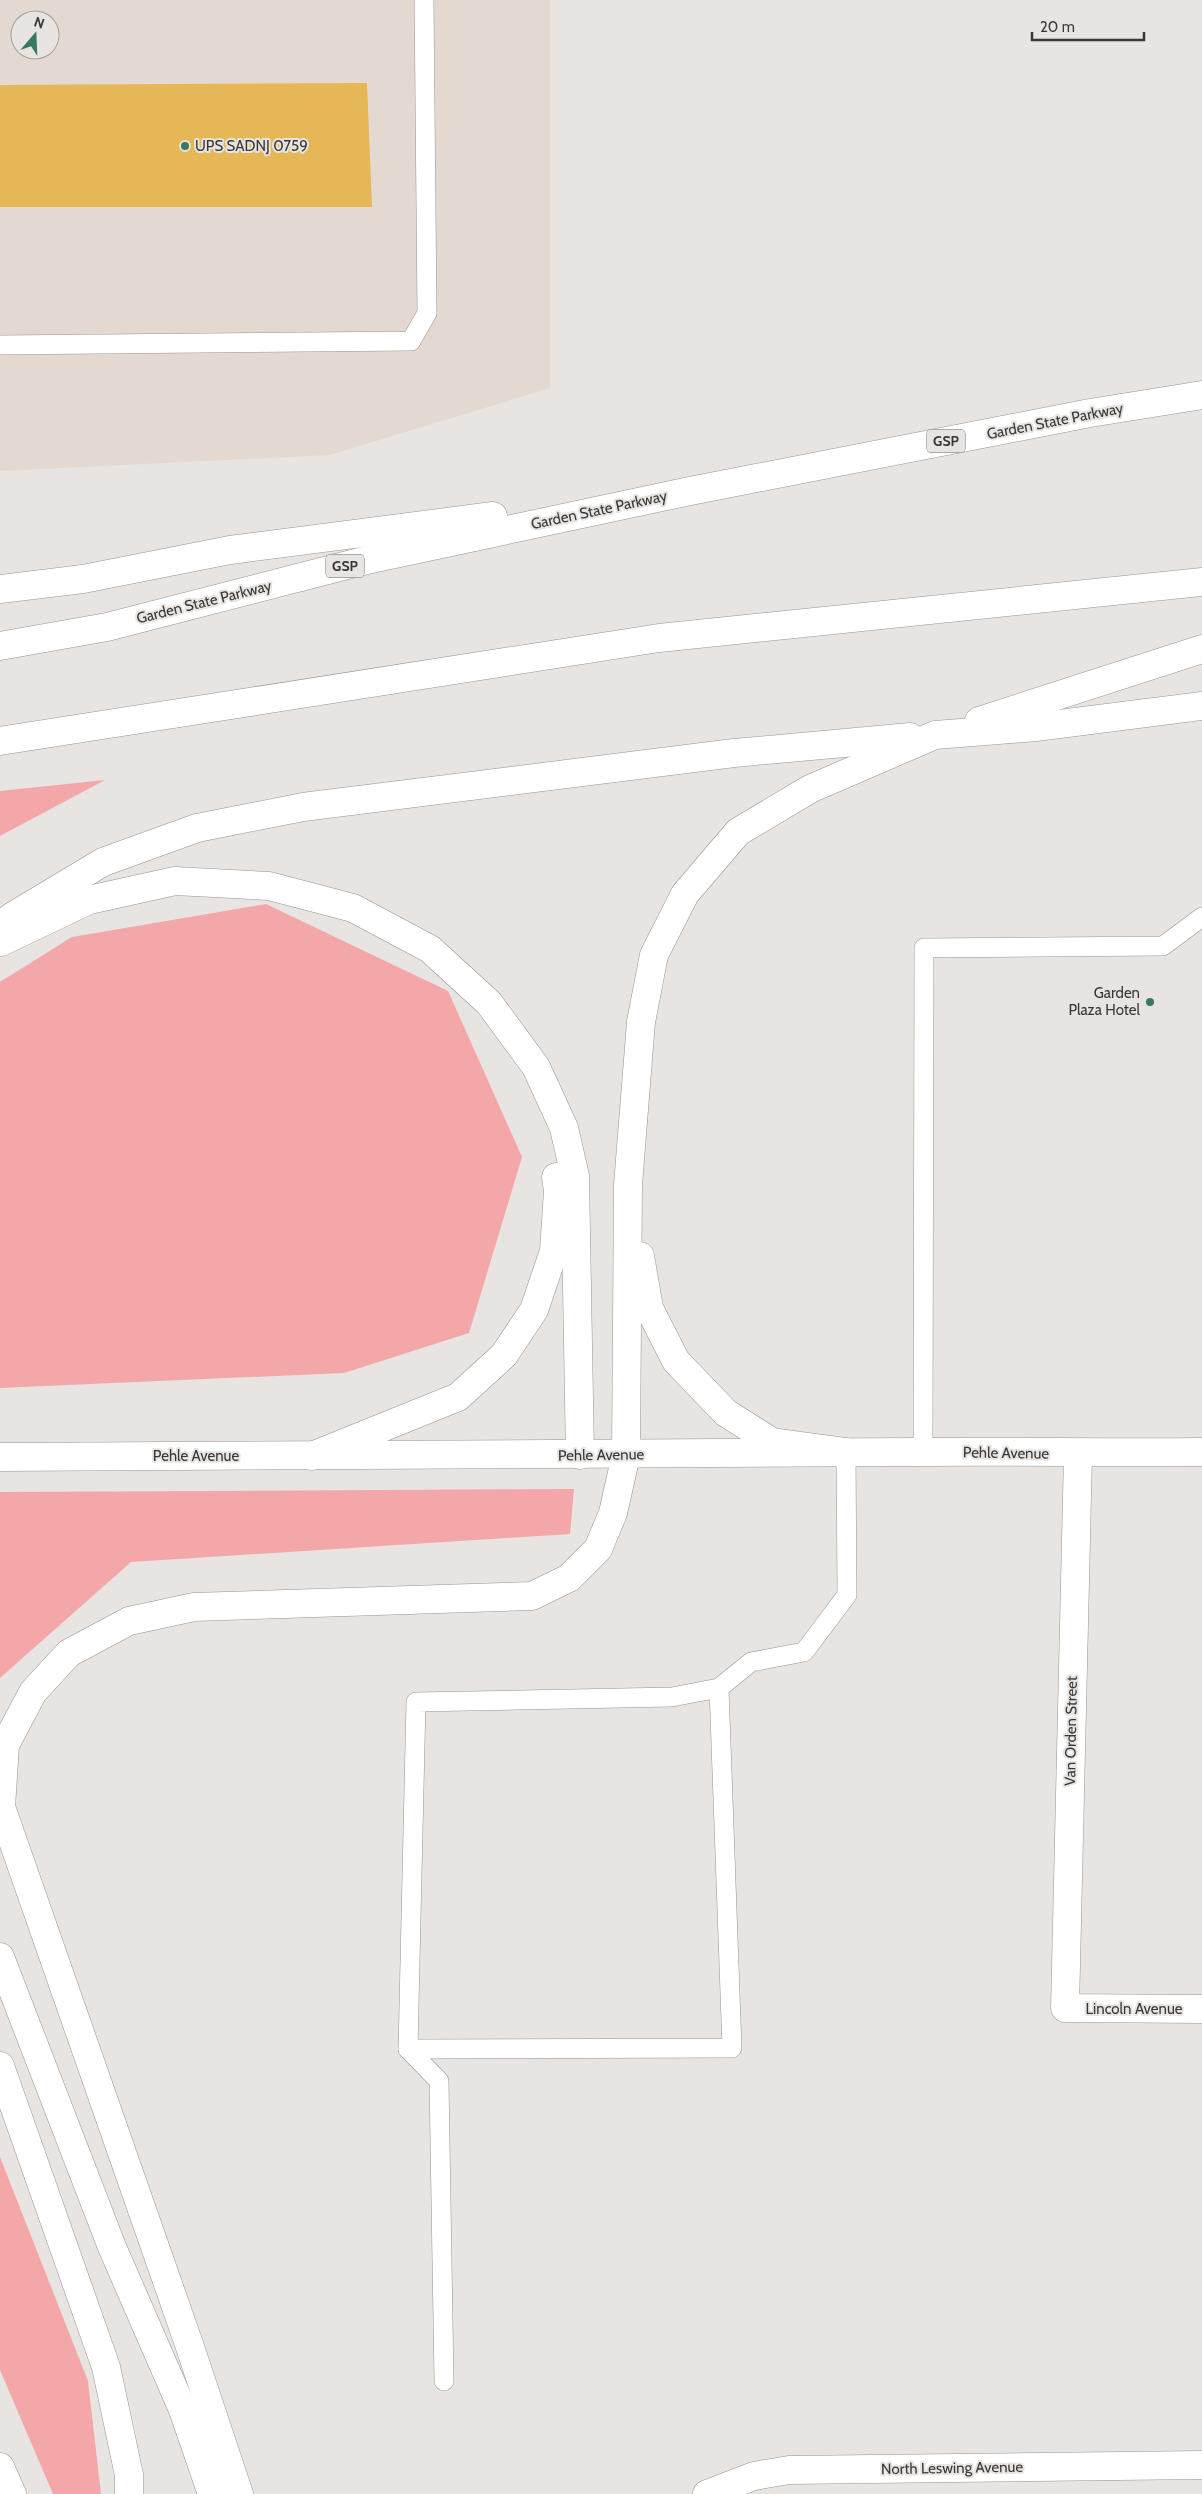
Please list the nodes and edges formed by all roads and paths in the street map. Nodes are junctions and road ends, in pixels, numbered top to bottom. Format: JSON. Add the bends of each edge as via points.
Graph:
{"nodes":[{"id":1,"x":424,"y":0,"type":"edge"},
{"id":2,"x":0,"y":345,"type":"edge"},
{"id":3,"x":1202,"y":395,"type":"edge"},
{"id":4,"x":690,"y":491,"type":"junction"},
{"id":5,"x":1202,"y":582,"type":"edge"},
{"id":6,"x":0,"y":589,"type":"edge"},
{"id":7,"x":0,"y":646,"type":"edge"},
{"id":8,"x":1202,"y":649,"type":"edge"},
{"id":9,"x":1202,"y":706,"type":"edge"},
{"id":10,"x":934,"y":735,"type":"junction"},
{"id":11,"x":0,"y":740,"type":"edge"},
{"id":12,"x":1202,"y":917,"type":"edge"},
{"id":13,"x":0,"y":926,"type":"edge"},
{"id":14,"x":0,"y":942,"type":"edge"},
{"id":15,"x":536,"y":1067,"type":"junction"},
{"id":16,"x":628,"y":1186,"type":"junction"},
{"id":17,"x":846,"y":1452,"type":"junction"},
{"id":18,"x":923,"y":1452,"type":"junction"},
{"id":19,"x":1202,"y":1452,"type":"edge"},
{"id":20,"x":1078,"y":1454,"type":"junction"},
{"id":21,"x":580,"y":1455,"type":"junction"},
{"id":22,"x":626,"y":1455,"type":"junction"},
{"id":23,"x":0,"y":1456,"type":"edge"},
{"id":24,"x":312,"y":1456,"type":"junction"},
{"id":25,"x":719,"y":1688,"type":"junction"},
{"id":26,"x":0,"y":1957,"type":"edge"},
{"id":27,"x":1065,"y":2008,"type":"joint"},
{"id":28,"x":1202,"y":2009,"type":"edge"},
{"id":29,"x":408,"y":2049,"type":"junction"},
{"id":30,"x":0,"y":2066,"type":"edge"},
{"id":31,"x":444,"y":2381,"type":"dead end"},
{"id":32,"x":1202,"y":2465,"type":"edge"},
{"id":33,"x":0,"y":2467,"type":"edge"},
{"id":34,"x":12,"y":2494,"type":"edge"},
{"id":35,"x":129,"y":2494,"type":"edge"},
{"id":36,"x":212,"y":2494,"type":"edge"},
{"id":37,"x":239,"y":2494,"type":"edge"},
{"id":38,"x":707,"y":2494,"type":"edge"}],
"edges":[{"from":1,"to":2,"type":"lane","via":[[427,313],[411,342]]},
{"from":3,"to":4,"type":"main road","name":"Garden State Parkway","number":"GSP","via":[[1090,413]]},
{"from":4,"to":6,"type":"main road","via":[[230,550],[83,579]]},
{"from":4,"to":7,"type":"main road","name":"Garden State Parkway","number":"GSP","via":[[371,559],[107,627]]},
{"from":5,"to":11,"type":"main road","via":[[659,638]]},
{"from":8,"to":10,"type":"main road"},
{"from":9,"to":10,"type":"main road","via":[[1036,727]]},
{"from":10,"to":13,"type":"main road","via":[[725,754],[322,804],[197,828],[103,862]]},
{"from":10,"to":16,"type":"main road","via":[[810,790],[738,832],[685,894],[654,955],[641,1022]]},
{"from":12,"to":18,"type":"lane","via":[[1163,946],[924,948]]},
{"from":14,"to":15,"type":"main road","via":[[89,900],[175,881],[269,886],[353,908],[430,949],[489,1004]]},
{"from":15,"to":21,"type":"main road","via":[[564,1128],[575,1176]]},
{"from":15,"to":24,"type":"main road","via":[[558,1191],[554,1251],[534,1310],[504,1355],[458,1398]]},
{"from":16,"to":17,"type":"main road","via":[[649,1308],[676,1361],[726,1413],[772,1442]]},
{"from":16,"to":22,"type":"main road"},
{"from":17,"to":18,"type":"main road","name":"Pehle Avenue"},
{"from":17,"to":22,"type":"main road","name":"Pehle Avenue"},
{"from":17,"to":25,"type":"lane","via":[[847,1594],[804,1652],[751,1662]]},
{"from":18,"to":20,"type":"main road","name":"Pehle Avenue"},
{"from":19,"to":20,"type":"main road","name":"Pehle Avenue"},
{"from":20,"to":27,"type":"main road","name":"Van Orden Street"},
{"from":21,"to":22,"type":"main road","name":"Pehle Avenue"},
{"from":21,"to":24,"type":"main road","name":"Pehle Avenue"},
{"from":22,"to":37,"type":"main road","via":[[613,1513],[598,1549],[569,1578],[532,1596],[194,1608],[129,1621],[70,1653],[32,1692],[5,1745],[1,1807]]},
{"from":23,"to":24,"type":"main road","name":"Pehle Avenue"},
{"from":25,"to":29,"type":"lane","via":[[672,1697],[416,1702]]},
{"from":25,"to":29,"type":"lane","via":[[732,2048]]},
{"from":26,"to":36,"type":"main road","via":[[112,2247],[184,2410]]},
{"from":27,"to":28,"type":"main road","name":"Lincoln Avenue"},
{"from":29,"to":31,"type":"lane","via":[[439,2080]]},
{"from":30,"to":35,"type":"main road","via":[[106,2367]]},
{"from":32,"to":38,"type":"main road","name":"North Leswing Avenue","via":[[789,2470],[754,2476]]},
{"from":33,"to":34,"type":"main road"}]}
